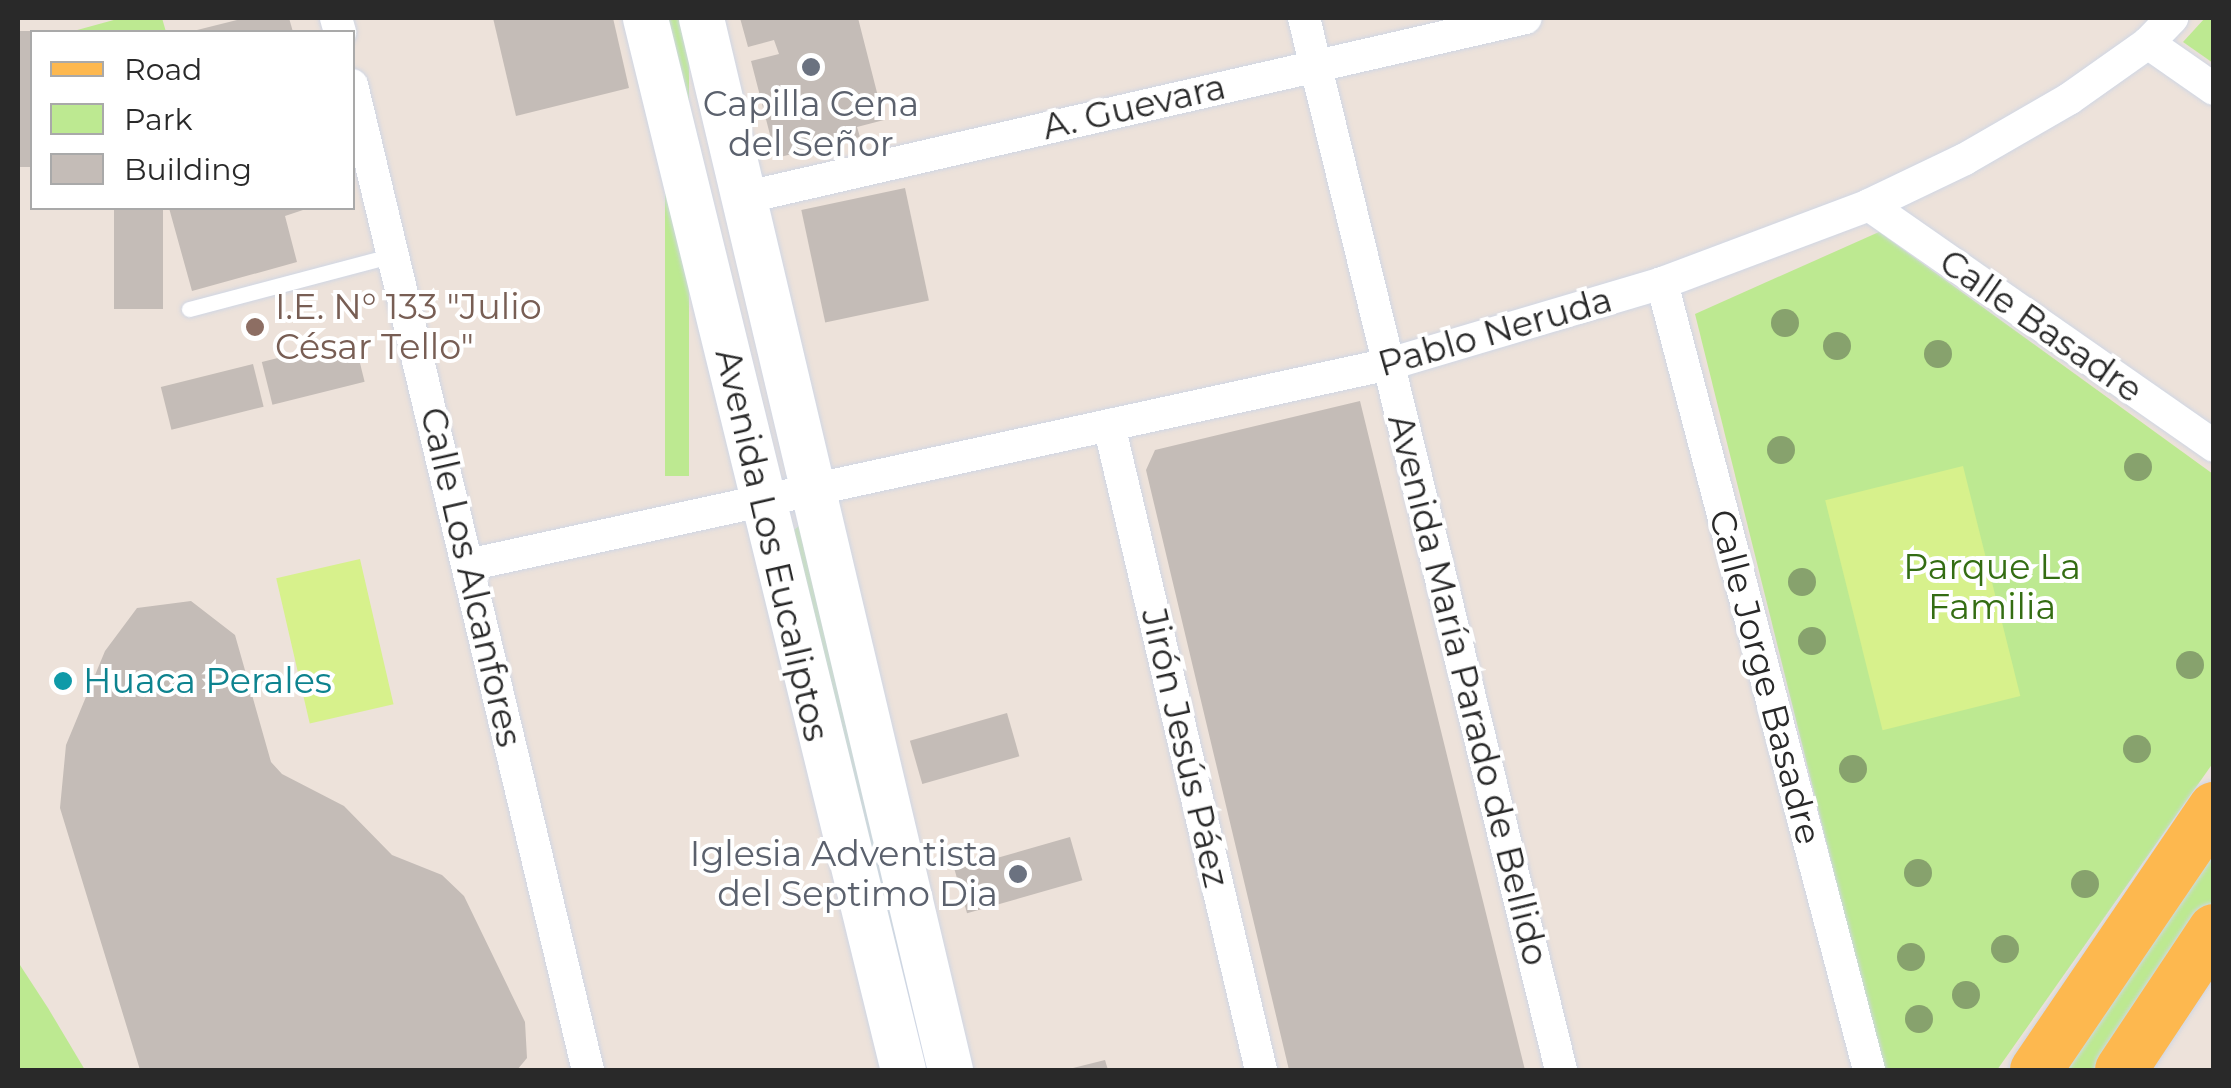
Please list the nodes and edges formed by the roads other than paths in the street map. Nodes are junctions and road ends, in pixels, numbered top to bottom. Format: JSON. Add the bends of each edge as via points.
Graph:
{"nodes":[{"id":1,"x":644,"y":18,"type":"edge"},
{"id":2,"x":701,"y":18,"type":"edge"},
{"id":3,"x":1304,"y":18,"type":"edge"},
{"id":4,"x":1526,"y":18,"type":"edge"},
{"id":5,"x":2172,"y":18,"type":"edge"},
{"id":6,"x":2148,"y":43,"type":"junction"},
{"id":7,"x":1316,"y":65,"type":"junction"},
{"id":8,"x":2214,"y":89,"type":"edge"},
{"id":9,"x":355,"y":96,"type":"edge"},
{"id":10,"x":742,"y":198,"type":"junction"},
{"id":11,"x":1870,"y":205,"type":"junction"},
{"id":12,"x":394,"y":254,"type":"junction"},
{"id":13,"x":1662,"y":284,"type":"junction"},
{"id":14,"x":189,"y":308,"type":"dead end"},
{"id":15,"x":1389,"y":364,"type":"junction"},
{"id":16,"x":1109,"y":425,"type":"junction"},
{"id":17,"x":2214,"y":446,"type":"edge"},
{"id":18,"x":816,"y":488,"type":"junction"},
{"id":19,"x":761,"y":499,"type":"junction"},
{"id":20,"x":468,"y":566,"type":"junction"},
{"id":21,"x":2214,"y":808,"type":"edge"},
{"id":22,"x":2214,"y":930,"type":"edge"},
{"id":23,"x":2128,"y":1067,"type":"edge"},
{"id":24,"x":588,"y":1070,"type":"edge"},
{"id":25,"x":903,"y":1070,"type":"edge"},
{"id":26,"x":950,"y":1070,"type":"edge"},
{"id":27,"x":1261,"y":1070,"type":"edge"},
{"id":28,"x":1561,"y":1070,"type":"edge"},
{"id":29,"x":1869,"y":1070,"type":"edge"},
{"id":30,"x":2036,"y":1070,"type":"edge"}],
"edges":[{"from":1,"to":19,"type":"main road","name":"Avenida Los Eucaliptos"},
{"from":2,"to":10,"type":"main road","name":"Avenida Los Eucaliptos"},
{"from":3,"to":7,"type":"street","name":"Avenida María Parado de Bellido"},
{"from":4,"to":7,"type":"street","name":"A. Guevara"},
{"from":5,"to":6,"type":"street","name":"Pablo Neruda"},
{"from":6,"to":8,"type":"street"},
{"from":6,"to":11,"type":"street","name":"Pablo Neruda","via":[[2054,108]]},
{"from":7,"to":10,"type":"street","name":"A. Guevara"},
{"from":7,"to":15,"type":"street","name":"Avenida María Parado de Bellido"},
{"from":9,"to":12,"type":"street","name":"Calle Los Alcanfores"},
{"from":10,"to":18,"type":"main road","name":"Avenida Los Eucaliptos"},
{"from":11,"to":13,"type":"street","name":"Pablo Neruda"},
{"from":11,"to":17,"type":"street","name":"Calle Basadre"},
{"from":12,"to":14,"type":"lane"},
{"from":12,"to":20,"type":"street","name":"Calle Los Alcanfores"},
{"from":13,"to":15,"type":"street","name":"Pablo Neruda"},
{"from":13,"to":29,"type":"street","name":"Calle Jorge Basadre"},
{"from":15,"to":16,"type":"street","name":"Pablo Neruda"},
{"from":15,"to":28,"type":"street","name":"Avenida María Parado de Bellido"},
{"from":16,"to":18,"type":"street","name":"Pablo Neruda"},
{"from":16,"to":27,"type":"street","name":"Jirón Jesús Páez"},
{"from":18,"to":19,"type":"street","name":"Pablo Neruda"},
{"from":18,"to":26,"type":"main road","name":"Avenida Los Eucaliptos"},
{"from":19,"to":20,"type":"street","name":"Pablo Neruda"},
{"from":19,"to":25,"type":"main road","name":"Avenida Los Eucaliptos"},
{"from":20,"to":24,"type":"street","name":"Calle Los Alcanfores"},
{"from":21,"to":30,"type":"main road"},
{"from":22,"to":23,"type":"main road"}]}
